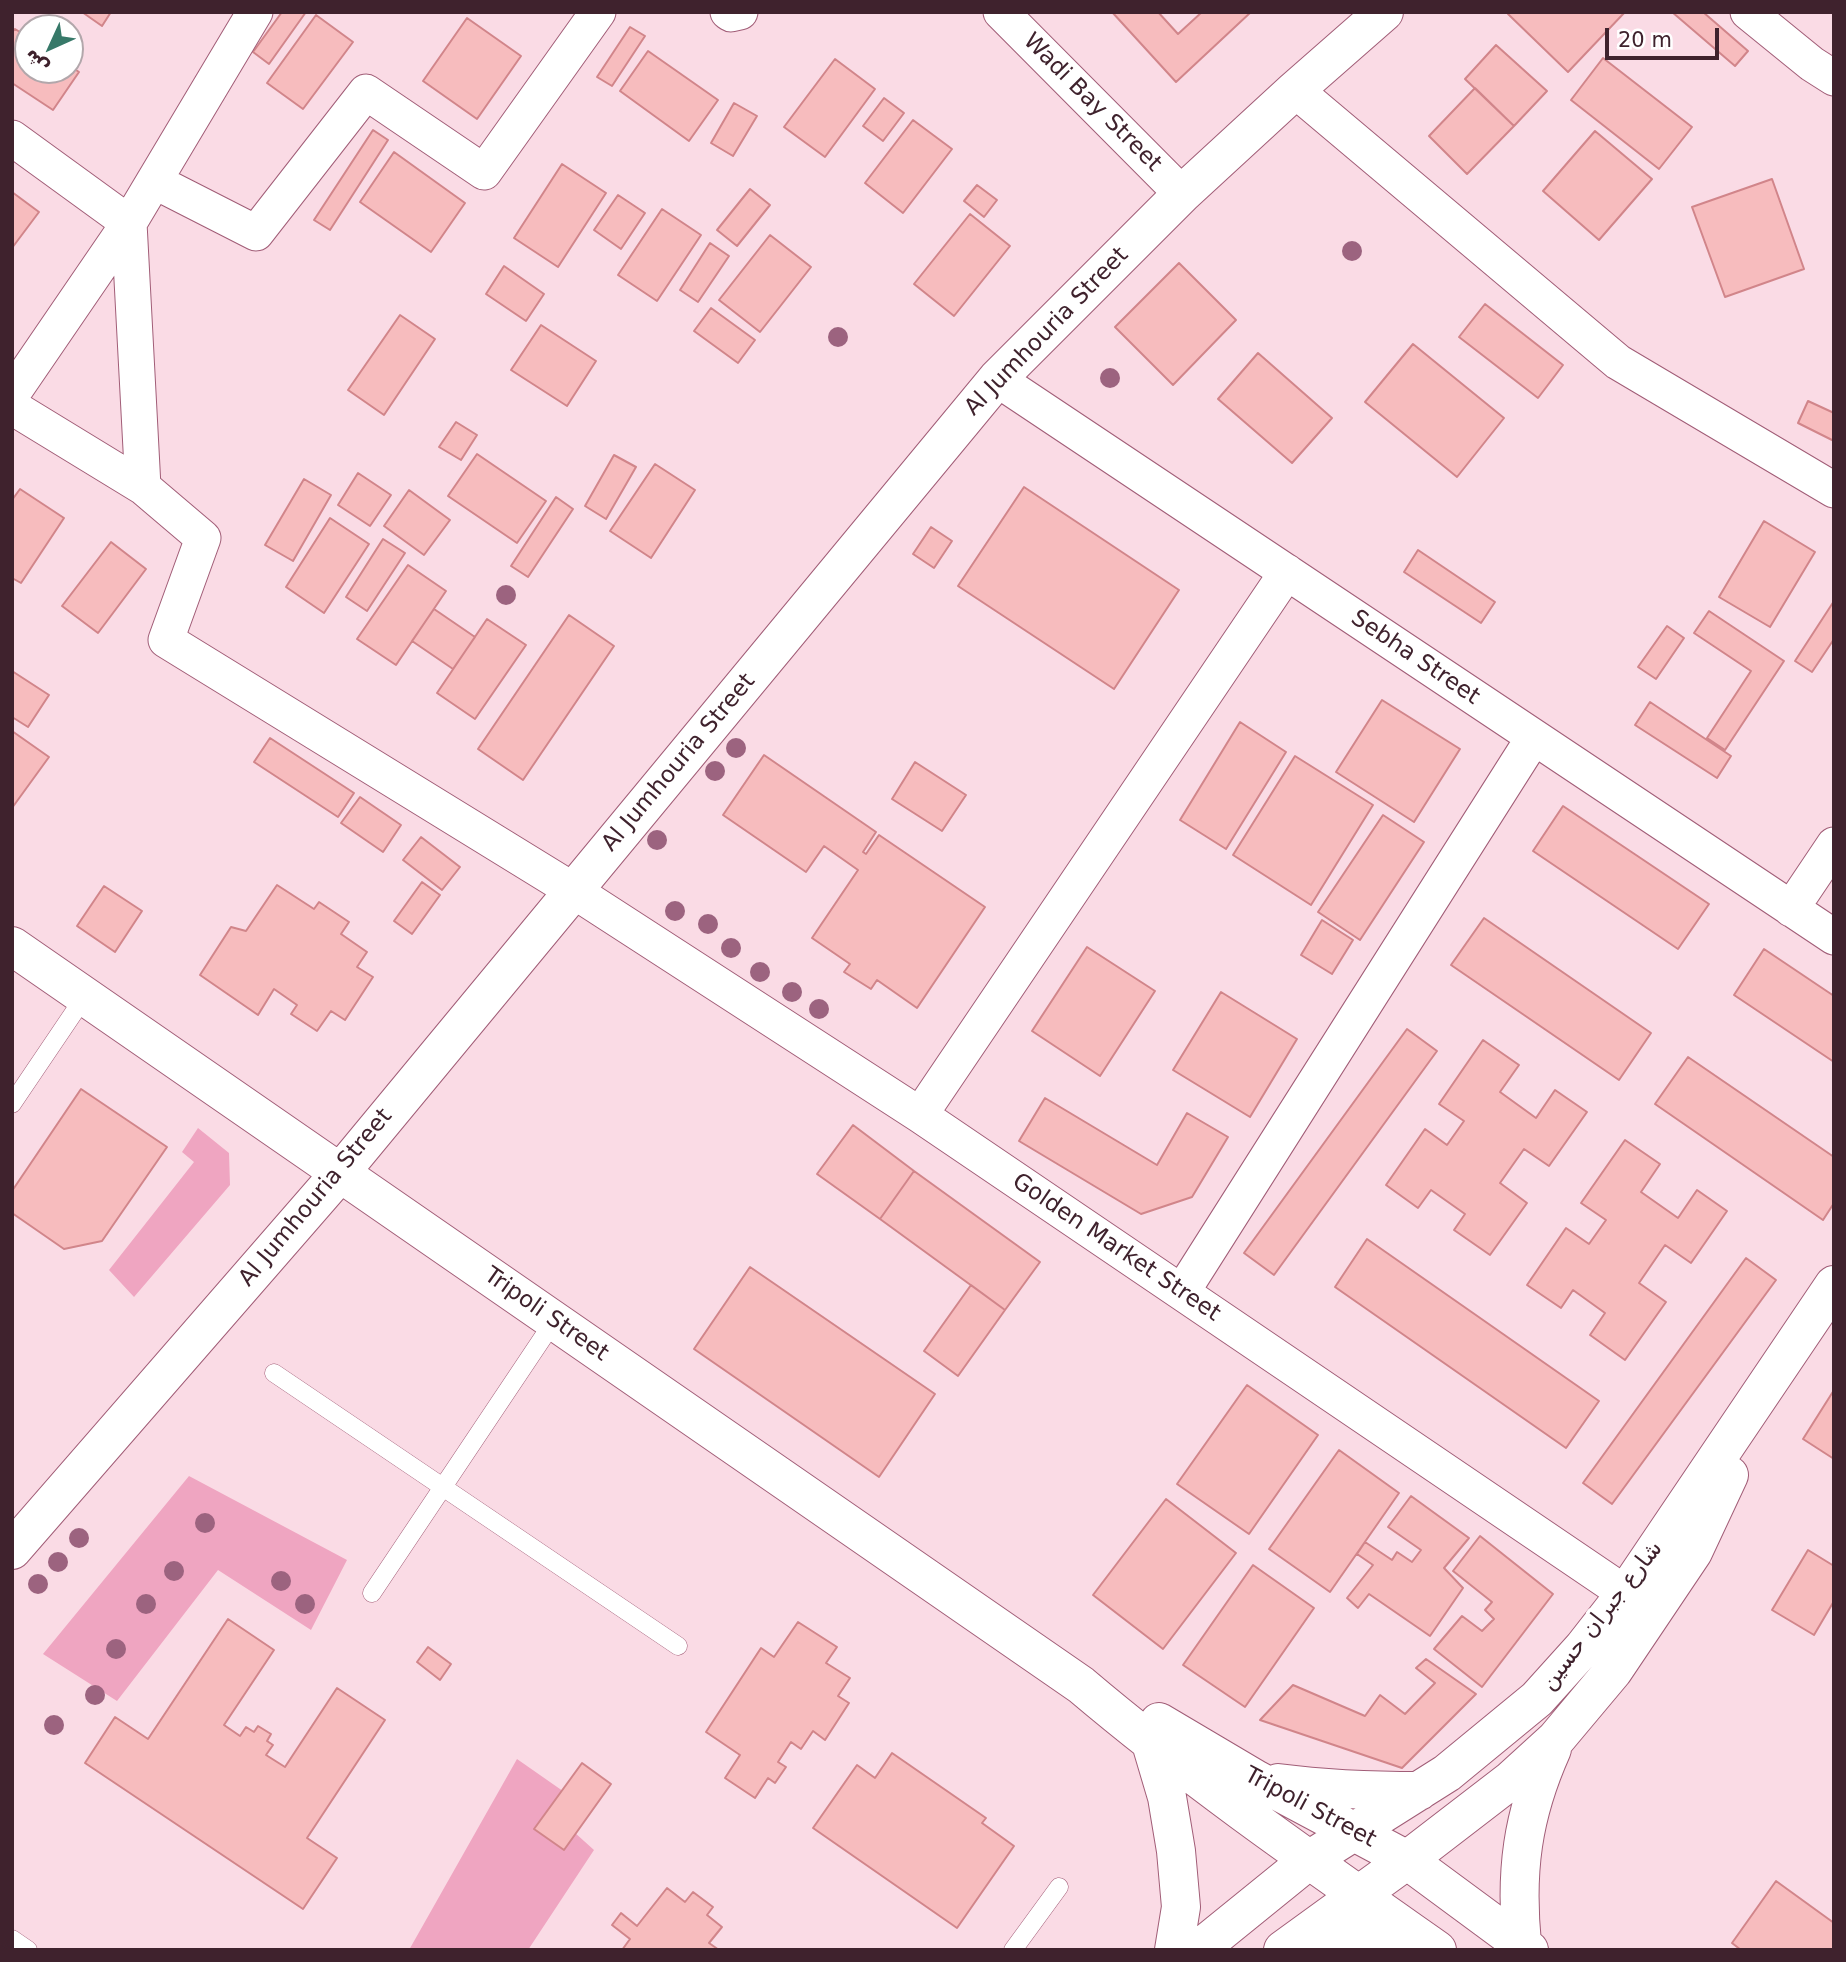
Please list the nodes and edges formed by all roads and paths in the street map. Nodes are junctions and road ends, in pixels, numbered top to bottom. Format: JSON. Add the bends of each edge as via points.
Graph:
{"nodes":[{"id":1,"x":254,"y":12,"type":"edge"},
{"id":2,"x":598,"y":12,"type":"edge"},
{"id":3,"x":728,"y":12,"type":"edge"},
{"id":4,"x":740,"y":12,"type":"edge"},
{"id":5,"x":1001,"y":12,"type":"edge"},
{"id":6,"x":1384,"y":12,"type":"edge"},
{"id":7,"x":1748,"y":12,"type":"edge"},
{"id":8,"x":1834,"y":78,"type":"edge"},
{"id":9,"x":1294,"y":90,"type":"junction"},
{"id":10,"x":12,"y":138,"type":"edge"},
{"id":11,"x":154,"y":181,"type":"junction"},
{"id":12,"x":1182,"y":194,"type":"junction"},
{"id":13,"x":129,"y":223,"type":"junction"},
{"id":14,"x":997,"y":379,"type":"junction"},
{"id":15,"x":12,"y":394,"type":"edge"},
{"id":16,"x":12,"y":407,"type":"edge"},
{"id":17,"x":143,"y":487,"type":"junction"},
{"id":18,"x":1834,"y":490,"type":"edge"},
{"id":19,"x":1287,"y":572,"type":"junction"},
{"id":20,"x":1534,"y":737,"type":"junction"},
{"id":21,"x":1834,"y":845,"type":"edge"},
{"id":22,"x":574,"y":891,"type":"junction"},
{"id":23,"x":1791,"y":909,"type":"junction"},
{"id":24,"x":1834,"y":937,"type":"edge"},
{"id":25,"x":12,"y":946,"type":"edge"},
{"id":26,"x":85,"y":996,"type":"junction"},
{"id":27,"x":12,"y":1104,"type":"edge"},
{"id":28,"x":920,"y":1115,"type":"junction"},
{"id":29,"x":340,"y":1173,"type":"junction"},
{"id":30,"x":1834,"y":1285,"type":"edge"},
{"id":31,"x":1182,"y":1292,"type":"junction"},
{"id":32,"x":554,"y":1321,"type":"junction"},
{"id":33,"x":274,"y":1373,"type":"dead end"},
{"id":34,"x":444,"y":1487,"type":"junction"},
{"id":35,"x":12,"y":1550,"type":"edge"},
{"id":36,"x":372,"y":1593,"type":"dead end"},
{"id":37,"x":1639,"y":1603,"type":"junction"},
{"id":38,"x":678,"y":1646,"type":"dead end"},
{"id":39,"x":1080,"y":1685,"type":"junction"},
{"id":40,"x":1556,"y":1739,"type":"junction"},
{"id":41,"x":1151,"y":1743,"type":"junction"},
{"id":42,"x":1257,"y":1780,"type":"junction"},
{"id":43,"x":1419,"y":1791,"type":"junction"},
{"id":44,"x":1354,"y":1831,"type":"junction"},
{"id":45,"x":1309,"y":1860,"type":"junction"},
{"id":46,"x":1407,"y":1860,"type":"junction"},
{"id":47,"x":1059,"y":1887,"type":"dead end"},
{"id":48,"x":1358,"y":1894,"type":"junction"},
{"id":49,"x":12,"y":1938,"type":"edge"},
{"id":50,"x":1289,"y":1945,"type":"edge"},
{"id":51,"x":1430,"y":1945,"type":"edge"},
{"id":52,"x":1526,"y":1947,"type":"edge"},
{"id":53,"x":28,"y":1950,"type":"edge"},
{"id":54,"x":1013,"y":1950,"type":"edge"},
{"id":55,"x":1174,"y":1950,"type":"edge"},
{"id":56,"x":1198,"y":1950,"type":"edge"}],
"edges":[{"from":1,"to":11,"type":"street"},
{"from":2,"to":11,"type":"street","via":[[484,172],[366,92],[256,233]]},
{"from":3,"to":4,"type":"street"},
{"from":5,"to":12,"type":"street","name":"Wadi Bay Street"},
{"from":6,"to":9,"type":"main road","name":"Al Jumhouria Street"},
{"from":7,"to":8,"type":"street"},
{"from":9,"to":12,"type":"main road","name":"Al Jumhouria Street"},
{"from":9,"to":18,"type":"street","via":[[1618,362]]},
{"from":10,"to":13,"type":"street"},
{"from":11,"to":13,"type":"street"},
{"from":12,"to":14,"type":"main road","name":"Al Jumhouria Street"},
{"from":13,"to":15,"type":"street"},
{"from":13,"to":17,"type":"street"},
{"from":14,"to":19,"type":"street","name":"Sebha Street"},
{"from":14,"to":22,"type":"main road","name":"Al Jumhouria Street"},
{"from":16,"to":17,"type":"street"},
{"from":17,"to":22,"type":"street","name":"Golden Market Street","via":[[203,538],[166,640]]},
{"from":19,"to":20,"type":"street","name":"Sebha Street"},
{"from":19,"to":28,"type":"street"},
{"from":20,"to":23,"type":"street","name":"Sebha Street"},
{"from":20,"to":31,"type":"street"},
{"from":21,"to":23,"type":"street"},
{"from":22,"to":28,"type":"street","name":"Golden Market Street"},
{"from":22,"to":29,"type":"main road","name":"Al Jumhouria Street"},
{"from":23,"to":24,"type":"street","name":"Sebha Street"},
{"from":25,"to":26,"type":"main road","name":"Tripoli Street"},
{"from":26,"to":27,"type":"lane"},
{"from":26,"to":29,"type":"main road","name":"Tripoli Street"},
{"from":28,"to":31,"type":"street","name":"Golden Market Street"},
{"from":29,"to":32,"type":"main road","name":"Tripoli Street"},
{"from":29,"to":35,"type":"main road","name":"Al Jumhouria Street"},
{"from":30,"to":37,"type":"main road","via":[[1777,1371],[1693,1552]]},
{"from":31,"to":37,"type":"street","name":"Golden Market Street"},
{"from":32,"to":34,"type":"lane"},
{"from":32,"to":39,"type":"main road","name":"Tripoli Street"},
{"from":33,"to":34,"type":"lane"},
{"from":34,"to":36,"type":"lane"},
{"from":34,"to":38,"type":"lane"},
{"from":37,"to":40,"type":"main road","via":[[1613,1671]]},
{"from":37,"to":43,"type":"main road","name":"شارع جبران حسين","via":[[1583,1648],[1537,1699]]},
{"from":39,"to":41,"type":"main road","name":"Tripoli Street"},
{"from":39,"to":42,"type":"main road","name":"Tripoli Street","via":[[1159,1722]]},
{"from":40,"to":46,"type":"main road"},
{"from":40,"to":52,"type":"main road","via":[[1534,1793],[1523,1839],[1518,1909]]},
{"from":41,"to":45,"type":"main road","name":"Tripoli Street"},
{"from":41,"to":55,"type":"main road","via":[[1167,1797],[1176,1852],[1181,1907]]},
{"from":42,"to":43,"type":"main road","via":[[1365,1791]]},
{"from":42,"to":44,"type":"main road","name":"Tripoli Street"},
{"from":43,"to":44,"type":"main road","name":"شارع جبران حسين"},
{"from":44,"to":45,"type":"main road","name":"شارع جبران حسين"},
{"from":44,"to":46,"type":"main road","name":"Tripoli Street"},
{"from":45,"to":48,"type":"main road","name":"Tripoli Street"},
{"from":45,"to":56,"type":"main road","name":"شارع جبران حسين"},
{"from":46,"to":48,"type":"main road"},
{"from":46,"to":52,"type":"main road","name":"Tripoli Street"},
{"from":47,"to":54,"type":"lane"},
{"from":48,"to":50,"type":"main road"},
{"from":48,"to":51,"type":"main road","name":"Tripoli Street"},
{"from":49,"to":53,"type":"lane"},
{"from":50,"to":51,"type":"main road","via":[[1359,1932],[1381,1932]]}]}
